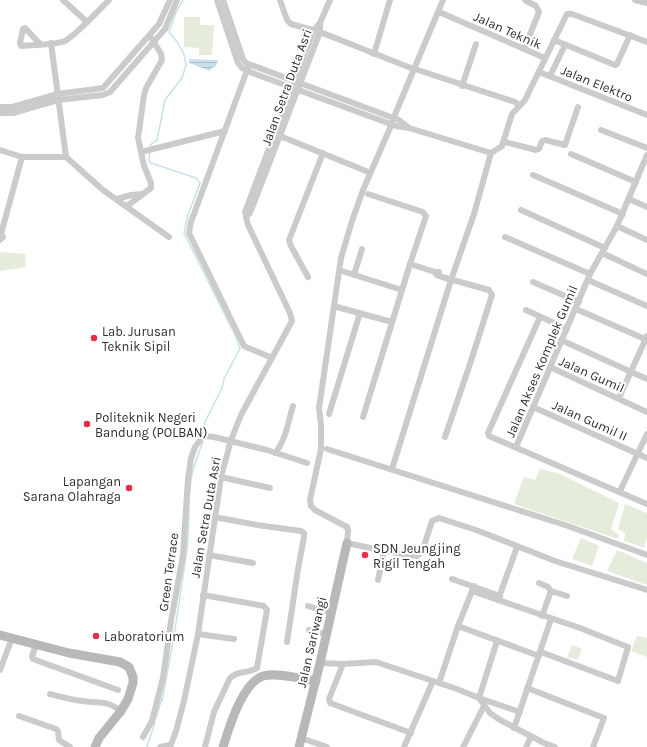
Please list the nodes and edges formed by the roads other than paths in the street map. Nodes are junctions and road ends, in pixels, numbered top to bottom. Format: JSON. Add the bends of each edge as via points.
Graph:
{"nodes":[{"id":1,"x":63,"y":0,"type":"edge"},
{"id":2,"x":109,"y":0,"type":"edge"},
{"id":3,"x":170,"y":0,"type":"edge"},
{"id":4,"x":177,"y":0,"type":"edge"},
{"id":5,"x":217,"y":0,"type":"edge"},
{"id":6,"x":223,"y":0,"type":"edge"},
{"id":7,"x":280,"y":0,"type":"edge"},
{"id":8,"x":330,"y":0,"type":"edge"},
{"id":9,"x":390,"y":0,"type":"edge"},
{"id":10,"x":443,"y":0,"type":"edge"},
{"id":11,"x":525,"y":0,"type":"edge"},
{"id":12,"x":635,"y":0,"type":"edge"},
{"id":13,"x":647,"y":3,"type":"edge"},
{"id":14,"x":439,"y":12,"type":"junction"},
{"id":15,"x":87,"y":22,"type":"junction"},
{"id":16,"x":317,"y":31,"type":"junction"},
{"id":17,"x":630,"y":35,"type":"junction"},
{"id":18,"x":152,"y":39,"type":"junction"},
{"id":19,"x":554,"y":40,"type":"junction"},
{"id":20,"x":647,"y":42,"type":"edge"},
{"id":21,"x":51,"y":43,"type":"junction"},
{"id":22,"x":40,"y":44,"type":"dead end"},
{"id":23,"x":476,"y":44,"type":"dead end"},
{"id":24,"x":565,"y":45,"type":"junction"},
{"id":25,"x":524,"y":49,"type":"junction"},
{"id":26,"x":374,"y":54,"type":"junction"},
{"id":27,"x":545,"y":58,"type":"junction"},
{"id":28,"x":248,"y":68,"type":"junction"},
{"id":29,"x":411,"y":68,"type":"dead end"},
{"id":30,"x":418,"y":70,"type":"dead end"},
{"id":31,"x":539,"y":72,"type":"junction"},
{"id":32,"x":550,"y":76,"type":"junction"},
{"id":33,"x":296,"y":85,"type":"junction"},
{"id":34,"x":462,"y":86,"type":"junction"},
{"id":35,"x":58,"y":97,"type":"junction"},
{"id":36,"x":520,"y":106,"type":"junction"},
{"id":37,"x":578,"y":107,"type":"dead end"},
{"id":38,"x":0,"y":108,"type":"edge"},
{"id":39,"x":0,"y":113,"type":"edge"},
{"id":40,"x":647,"y":114,"type":"edge"},
{"id":41,"x":282,"y":121,"type":"junction"},
{"id":42,"x":602,"y":130,"type":"dead end"},
{"id":43,"x":225,"y":131,"type":"junction"},
{"id":44,"x":280,"y":136,"type":"junction"},
{"id":45,"x":504,"y":142,"type":"junction"},
{"id":46,"x":647,"y":148,"type":"edge"},
{"id":47,"x":271,"y":149,"type":"junction"},
{"id":48,"x":0,"y":150,"type":"edge"},
{"id":49,"x":141,"y":152,"type":"junction"},
{"id":50,"x":323,"y":153,"type":"junction"},
{"id":51,"x":491,"y":153,"type":"junction"},
{"id":52,"x":571,"y":154,"type":"dead end"},
{"id":53,"x":647,"y":155,"type":"edge"},
{"id":54,"x":22,"y":157,"type":"junction"},
{"id":55,"x":66,"y":158,"type":"junction"},
{"id":56,"x":645,"y":165,"type":"edge"},
{"id":57,"x":366,"y":171,"type":"dead end"},
{"id":58,"x":533,"y":175,"type":"dead end"},
{"id":59,"x":636,"y":182,"type":"junction"},
{"id":60,"x":144,"y":194,"type":"junction"},
{"id":61,"x":368,"y":194,"type":"dead end"},
{"id":62,"x":629,"y":199,"type":"junction"},
{"id":63,"x":117,"y":200,"type":"junction"},
{"id":64,"x":126,"y":206,"type":"junction"},
{"id":65,"x":647,"y":207,"type":"edge"},
{"id":66,"x":521,"y":210,"type":"dead end"},
{"id":67,"x":623,"y":214,"type":"junction"},
{"id":68,"x":617,"y":226,"type":"junction"},
{"id":69,"x":0,"y":236,"type":"edge"},
{"id":70,"x":169,"y":237,"type":"dead end"},
{"id":71,"x":505,"y":237,"type":"dead end"},
{"id":72,"x":647,"y":240,"type":"edge"},
{"id":73,"x":362,"y":249,"type":"dead end"},
{"id":74,"x":604,"y":251,"type":"junction"},
{"id":75,"x":410,"y":264,"type":"junction"},
{"id":76,"x":342,"y":272,"type":"dead end"},
{"id":77,"x":647,"y":274,"type":"edge"},
{"id":78,"x":354,"y":275,"type":"junction"},
{"id":79,"x":308,"y":277,"type":"dead end"},
{"id":80,"x":589,"y":277,"type":"junction"},
{"id":81,"x":452,"y":278,"type":"junction"},
{"id":82,"x":533,"y":282,"type":"dead end"},
{"id":83,"x":402,"y":290,"type":"junction"},
{"id":84,"x":579,"y":302,"type":"junction"},
{"id":85,"x":647,"y":306,"type":"edge"},
{"id":86,"x":337,"y":307,"type":"dead end"},
{"id":87,"x":576,"y":309,"type":"junction"},
{"id":88,"x":526,"y":310,"type":"dead end"},
{"id":89,"x":360,"y":313,"type":"junction"},
{"id":90,"x":540,"y":317,"type":"junction"},
{"id":91,"x":392,"y":322,"type":"junction"},
{"id":92,"x":567,"y":329,"type":"junction"},
{"id":93,"x":646,"y":337,"type":"edge"},
{"id":94,"x":562,"y":340,"type":"junction"},
{"id":95,"x":272,"y":358,"type":"junction"},
{"id":96,"x":550,"y":367,"type":"junction"},
{"id":97,"x":631,"y":372,"type":"junction"},
{"id":98,"x":647,"y":379,"type":"edge"},
{"id":99,"x":619,"y":398,"type":"junction"},
{"id":100,"x":293,"y":406,"type":"dead end"},
{"id":101,"x":533,"y":407,"type":"junction"},
{"id":102,"x":647,"y":412,"type":"edge"},
{"id":103,"x":329,"y":414,"type":"dead end"},
{"id":104,"x":362,"y":417,"type":"dead end"},
{"id":105,"x":647,"y":434,"type":"edge"},
{"id":106,"x":445,"y":437,"type":"dead end"},
{"id":107,"x":231,"y":440,"type":"junction"},
{"id":108,"x":516,"y":447,"type":"junction"},
{"id":109,"x":327,"y":449,"type":"dead end"},
{"id":110,"x":275,"y":453,"type":"junction"},
{"id":111,"x":638,"y":454,"type":"junction"},
{"id":112,"x":647,"y":458,"type":"edge"},
{"id":113,"x":307,"y":463,"type":"dead end"},
{"id":114,"x":392,"y":470,"type":"junction"},
{"id":115,"x":220,"y":477,"type":"junction"},
{"id":116,"x":270,"y":488,"type":"dead end"},
{"id":117,"x":620,"y":491,"type":"junction"},
{"id":118,"x":647,"y":504,"type":"edge"},
{"id":119,"x":214,"y":517,"type":"junction"},
{"id":120,"x":347,"y":543,"type":"junction"},
{"id":121,"x":517,"y":547,"type":"junction"},
{"id":122,"x":384,"y":552,"type":"junction"},
{"id":123,"x":647,"y":555,"type":"edge"},
{"id":124,"x":209,"y":556,"type":"junction"},
{"id":125,"x":253,"y":563,"type":"dead end"},
{"id":126,"x":452,"y":578,"type":"dead end"},
{"id":127,"x":378,"y":580,"type":"dead end"},
{"id":128,"x":539,"y":583,"type":"dead end"},
{"id":129,"x":473,"y":589,"type":"junction"},
{"id":130,"x":647,"y":590,"type":"edge"},
{"id":131,"x":551,"y":591,"type":"junction"},
{"id":132,"x":203,"y":596,"type":"junction"},
{"id":133,"x":567,"y":596,"type":"dead end"},
{"id":134,"x":499,"y":598,"type":"junction"},
{"id":135,"x":308,"y":606,"type":"dead end"},
{"id":136,"x":330,"y":613,"type":"junction"},
{"id":137,"x":542,"y":616,"type":"junction"},
{"id":138,"x":551,"y":619,"type":"junction"},
{"id":139,"x":458,"y":626,"type":"junction"},
{"id":140,"x":309,"y":630,"type":"dead end"},
{"id":141,"x":198,"y":634,"type":"junction"},
{"id":142,"x":326,"y":634,"type":"junction"},
{"id":143,"x":0,"y":635,"type":"edge"},
{"id":144,"x":12,"y":638,"type":"junction"},
{"id":145,"x":234,"y":639,"type":"dead end"},
{"id":146,"x":497,"y":641,"type":"junction"},
{"id":147,"x":287,"y":642,"type":"dead end"},
{"id":148,"x":36,"y":644,"type":"junction"},
{"id":149,"x":540,"y":654,"type":"junction"},
{"id":150,"x":320,"y":663,"type":"junction"},
{"id":151,"x":343,"y":664,"type":"junction"},
{"id":152,"x":0,"y":670,"type":"edge"},
{"id":153,"x":316,"y":681,"type":"junction"},
{"id":154,"x":436,"y":682,"type":"junction"},
{"id":155,"x":527,"y":688,"type":"junction"},
{"id":156,"x":118,"y":690,"type":"dead end"},
{"id":157,"x":50,"y":694,"type":"dead end"},
{"id":158,"x":479,"y":698,"type":"junction"},
{"id":159,"x":484,"y":706,"type":"junction"},
{"id":160,"x":121,"y":711,"type":"junction"},
{"id":161,"x":520,"y":712,"type":"junction"},
{"id":162,"x":19,"y":716,"type":"dead end"},
{"id":163,"x":514,"y":728,"type":"junction"},
{"id":164,"x":411,"y":733,"type":"junction"},
{"id":165,"x":142,"y":737,"type":"dead end"},
{"id":166,"x":531,"y":737,"type":"junction"},
{"id":167,"x":301,"y":738,"type":"junction"},
{"id":168,"x":170,"y":746,"type":"edge"},
{"id":169,"x":70,"y":747,"type":"edge"},
{"id":170,"x":94,"y":747,"type":"edge"},
{"id":171,"x":160,"y":747,"type":"edge"},
{"id":172,"x":205,"y":747,"type":"edge"},
{"id":173,"x":223,"y":747,"type":"edge"},
{"id":174,"x":299,"y":747,"type":"edge"},
{"id":175,"x":326,"y":747,"type":"edge"},
{"id":176,"x":404,"y":747,"type":"edge"},
{"id":177,"x":463,"y":747,"type":"edge"},
{"id":178,"x":526,"y":747,"type":"edge"},
{"id":179,"x":555,"y":747,"type":"edge"},
{"id":180,"x":593,"y":747,"type":"edge"}],
"edges":[{"from":1,"to":15,"type":"street"},
{"from":2,"to":15,"type":"street"},
{"from":3,"to":18,"type":"street"},
{"from":4,"to":18,"type":"street","via":[[165,29]]},
{"from":5,"to":28,"type":"street","via":[[238,63]]},
{"from":6,"to":28,"type":"street"},
{"from":7,"to":16,"type":"street","via":[[291,24]]},
{"from":8,"to":16,"type":"street","name":"Jalan Setra Duta Asri"},
{"from":9,"to":26,"type":"street"},
{"from":10,"to":14,"type":"street"},
{"from":11,"to":25,"type":"street","via":[[536,6],[538,12]]},
{"from":12,"to":13,"type":"street"},
{"from":14,"to":25,"type":"street","name":"Jalan Teknik"},
{"from":14,"to":120,"type":"street","bridge":true,"via":[[363,190],[341,258],[320,408],[321,449],[309,502],[315,510],[347,527]]},
{"from":15,"to":21,"type":"street","via":[[68,39]]},
{"from":16,"to":26,"type":"street"},
{"from":16,"to":33,"type":"street","name":"Jalan Setra Duta Asri"},
{"from":17,"to":19,"type":"street","via":[[569,13]]},
{"from":17,"to":20,"type":"street"},
{"from":17,"to":24,"type":"street","via":[[616,64]]},
{"from":18,"to":35,"type":"street","via":[[103,88]]},
{"from":18,"to":49,"type":"street","via":[[162,54],[162,60],[144,95],[138,138]]},
{"from":19,"to":24,"type":"street"},
{"from":19,"to":27,"type":"street"},
{"from":21,"to":22,"type":"street"},
{"from":21,"to":35,"type":"street"},
{"from":23,"to":34,"type":"street"},
{"from":24,"to":32,"type":"street"},
{"from":25,"to":27,"type":"street","name":"Jalan Teknik"},
{"from":26,"to":29,"type":"street"},
{"from":27,"to":31,"type":"street"},
{"from":28,"to":33,"type":"street"},
{"from":28,"to":43,"type":"street"},
{"from":30,"to":34,"type":"street"},
{"from":31,"to":32,"type":"street","name":"Jalan Elektro"},
{"from":31,"to":36,"type":"street"},
{"from":32,"to":40,"type":"street","name":"Jalan Elektro"},
{"from":33,"to":41,"type":"street","name":"Jalan Setra Duta Asri"},
{"from":33,"to":51,"type":"street","via":[[381,117],[399,120],[409,128]]},
{"from":34,"to":36,"type":"street","via":[[515,102]]},
{"from":35,"to":38,"type":"street"},
{"from":35,"to":39,"type":"street","via":[[13,113]]},
{"from":35,"to":55,"type":"street"},
{"from":36,"to":45,"type":"street","via":[[512,114]]},
{"from":37,"to":45,"type":"street","via":[[565,145],[545,140],[536,150]]},
{"from":41,"to":44,"type":"street","name":"Jalan Setra Duta Asri"},
{"from":41,"to":47,"type":"street","name":"Jalan Setra Duta Asri"},
{"from":42,"to":46,"type":"street"},
{"from":43,"to":49,"type":"street"},
{"from":43,"to":95,"type":"street","via":[[189,233],[244,346]]},
{"from":44,"to":47,"type":"street","name":"Jalan Setra Duta Asri"},
{"from":44,"to":50,"type":"street"},
{"from":45,"to":51,"type":"street","via":[[499,149]]},
{"from":47,"to":95,"type":"street","name":"Jalan Setra Duta Asri","via":[[250,213],[246,217],[292,318]]},
{"from":48,"to":54,"type":"street"},
{"from":49,"to":60,"type":"street","via":[[151,183],[151,188]]},
{"from":50,"to":57,"type":"street"},
{"from":50,"to":79,"type":"street","via":[[289,240]]},
{"from":51,"to":81,"type":"street"},
{"from":52,"to":59,"type":"street"},
{"from":53,"to":56,"type":"street","name":"Jalan Akses Komplek Gumil"},
{"from":54,"to":55,"type":"street"},
{"from":54,"to":69,"type":"street"},
{"from":55,"to":63,"type":"street"},
{"from":56,"to":59,"type":"street","name":"Jalan Akses Komplek Gumil"},
{"from":58,"to":67,"type":"street"},
{"from":59,"to":62,"type":"street","name":"Jalan Akses Komplek Gumil"},
{"from":60,"to":63,"type":"street"},
{"from":60,"to":64,"type":"street"},
{"from":61,"to":75,"type":"street","via":[[425,214]]},
{"from":62,"to":65,"type":"street"},
{"from":62,"to":67,"type":"street","name":"Jalan Akses Komplek Gumil"},
{"from":63,"to":64,"type":"street"},
{"from":64,"to":70,"type":"street"},
{"from":66,"to":74,"type":"street"},
{"from":67,"to":68,"type":"street","name":"Jalan Akses Komplek Gumil"},
{"from":68,"to":72,"type":"street"},
{"from":68,"to":74,"type":"street","name":"Jalan Akses Komplek Gumil"},
{"from":71,"to":80,"type":"street"},
{"from":73,"to":78,"type":"street"},
{"from":74,"to":77,"type":"street"},
{"from":74,"to":80,"type":"street","name":"Jalan Akses Komplek Gumil"},
{"from":75,"to":81,"type":"street"},
{"from":75,"to":83,"type":"street"},
{"from":76,"to":78,"type":"street"},
{"from":78,"to":83,"type":"street"},
{"from":80,"to":84,"type":"street","name":"Jalan Akses Komplek Gumil"},
{"from":80,"to":85,"type":"street"},
{"from":81,"to":106,"type":"street","via":[[489,290],[492,295]]},
{"from":81,"to":114,"type":"street"},
{"from":82,"to":84,"type":"street"},
{"from":83,"to":91,"type":"street"},
{"from":84,"to":87,"type":"street","name":"Jalan Akses Komplek Gumil"},
{"from":86,"to":89,"type":"street"},
{"from":87,"to":92,"type":"street","name":"Jalan Akses Komplek Gumil"},
{"from":87,"to":93,"type":"street"},
{"from":88,"to":90,"type":"street"},
{"from":89,"to":91,"type":"street"},
{"from":89,"to":103,"type":"street"},
{"from":90,"to":92,"type":"street"},
{"from":90,"to":108,"type":"street","via":[[488,433],[492,438]]},
{"from":91,"to":104,"type":"street"},
{"from":92,"to":94,"type":"street","name":"Jalan Akses Komplek Gumil"},
{"from":93,"to":97,"type":"street"},
{"from":94,"to":96,"type":"street","name":"Jalan Akses Komplek Gumil"},
{"from":94,"to":97,"type":"street"},
{"from":95,"to":107,"type":"street","name":"Jalan Setra Duta Asri","via":[[241,415]]},
{"from":96,"to":99,"type":"street","name":"Jalan Gumil"},
{"from":96,"to":101,"type":"street","name":"Jalan Akses Komplek Gumil"},
{"from":97,"to":98,"type":"street"},
{"from":97,"to":99,"type":"street"},
{"from":99,"to":102,"type":"street","name":"Jalan Gumil"},
{"from":100,"to":110,"type":"street","via":[[285,436]]},
{"from":101,"to":108,"type":"street","name":"Jalan Akses Komplek Gumil"},
{"from":101,"to":111,"type":"street","name":"Jalan Gumil II"},
{"from":105,"to":111,"type":"street"},
{"from":107,"to":110,"type":"street"},
{"from":107,"to":115,"type":"street","name":"Jalan Setra Duta Asri"},
{"from":107,"to":165,"type":"street","name":"Green Terrace","via":[[206,436],[194,447],[188,479],[184,555],[163,678],[152,721]]},
{"from":108,"to":117,"type":"street","name":"Jalan Akses Komplek Gumil"},
{"from":109,"to":114,"type":"street"},
{"from":110,"to":113,"type":"street"},
{"from":111,"to":112,"type":"street","name":"Jalan Gumil II"},
{"from":111,"to":117,"type":"street"},
{"from":114,"to":123,"type":"street","via":[[568,526]]},
{"from":115,"to":116,"type":"street"},
{"from":115,"to":119,"type":"street","name":"Jalan Setra Duta Asri"},
{"from":117,"to":118,"type":"street","name":"Jalan Akses Komplek Gumil"},
{"from":119,"to":124,"type":"street","name":"Jalan Setra Duta Asri"},
{"from":119,"to":147,"type":"street","via":[[304,533]]},
{"from":120,"to":122,"type":"street"},
{"from":120,"to":136,"type":"street","name":"Jalan Sariwangi"},
{"from":121,"to":122,"type":"street","via":[[439,518],[431,523],[421,554],[414,556]]},
{"from":121,"to":130,"type":"street"},
{"from":121,"to":134,"type":"street"},
{"from":122,"to":127,"type":"street"},
{"from":124,"to":125,"type":"street"},
{"from":124,"to":132,"type":"street","name":"Jalan Setra Duta Asri"},
{"from":126,"to":129,"type":"street"},
{"from":128,"to":131,"type":"street","via":[[548,586]]},
{"from":129,"to":134,"type":"street"},
{"from":129,"to":139,"type":"street"},
{"from":131,"to":133,"type":"street"},
{"from":131,"to":137,"type":"street"},
{"from":132,"to":141,"type":"street","name":"Jalan Setra Duta Asri"},
{"from":132,"to":172,"type":"street","via":[[264,606],[267,610],[257,668],[240,672],[230,678],[214,712]]},
{"from":134,"to":137,"type":"street"},
{"from":135,"to":136,"type":"street"},
{"from":136,"to":142,"type":"street","name":"Jalan Sariwangi"},
{"from":137,"to":138,"type":"street"},
{"from":138,"to":149,"type":"street"},
{"from":138,"to":149,"type":"street","via":[[628,647],[618,681]]},
{"from":139,"to":146,"type":"street"},
{"from":139,"to":154,"type":"street"},
{"from":140,"to":142,"type":"street"},
{"from":141,"to":145,"type":"street"},
{"from":141,"to":168,"type":"street","name":"Jalan Setra Duta Asri","via":[[184,701]]},
{"from":142,"to":150,"type":"street","name":"Jalan Sariwangi"},
{"from":143,"to":144,"type":"street"},
{"from":144,"to":148,"type":"street"},
{"from":144,"to":152,"type":"street"},
{"from":146,"to":149,"type":"street"},
{"from":146,"to":158,"type":"street"},
{"from":148,"to":156,"type":"street","via":[[33,659]]},
{"from":148,"to":160,"type":"street","via":[[120,662],[129,667],[133,683]]},
{"from":149,"to":155,"type":"street"},
{"from":150,"to":151,"type":"street"},
{"from":150,"to":153,"type":"street","name":"Jalan Sariwangi"},
{"from":151,"to":154,"type":"street","via":[[376,662]]},
{"from":151,"to":164,"type":"street","via":[[329,699],[330,703]]},
{"from":153,"to":167,"type":"street","name":"Jalan Sariwangi"},
{"from":153,"to":173,"type":"street","via":[[278,675],[263,676],[256,680],[238,704]]},
{"from":154,"to":158,"type":"street"},
{"from":154,"to":164,"type":"street"},
{"from":155,"to":161,"type":"street"},
{"from":155,"to":180,"type":"street","via":[[604,718]]},
{"from":157,"to":160,"type":"street","via":[[83,702],[105,702]]},
{"from":158,"to":159,"type":"street"},
{"from":158,"to":161,"type":"street"},
{"from":159,"to":163,"type":"street"},
{"from":159,"to":177,"type":"street"},
{"from":160,"to":170,"type":"street"},
{"from":161,"to":163,"type":"street"},
{"from":162,"to":169,"type":"street","via":[[56,729],[59,740]]},
{"from":163,"to":166,"type":"street"},
{"from":164,"to":176,"type":"street"},
{"from":166,"to":178,"type":"street"},
{"from":166,"to":179,"type":"street"},
{"from":167,"to":174,"type":"street","name":"Jalan Sariwangi"},
{"from":167,"to":175,"type":"street"},
{"from":168,"to":171,"type":"street","name":"Jalan Setra Duta Asri"}]}
